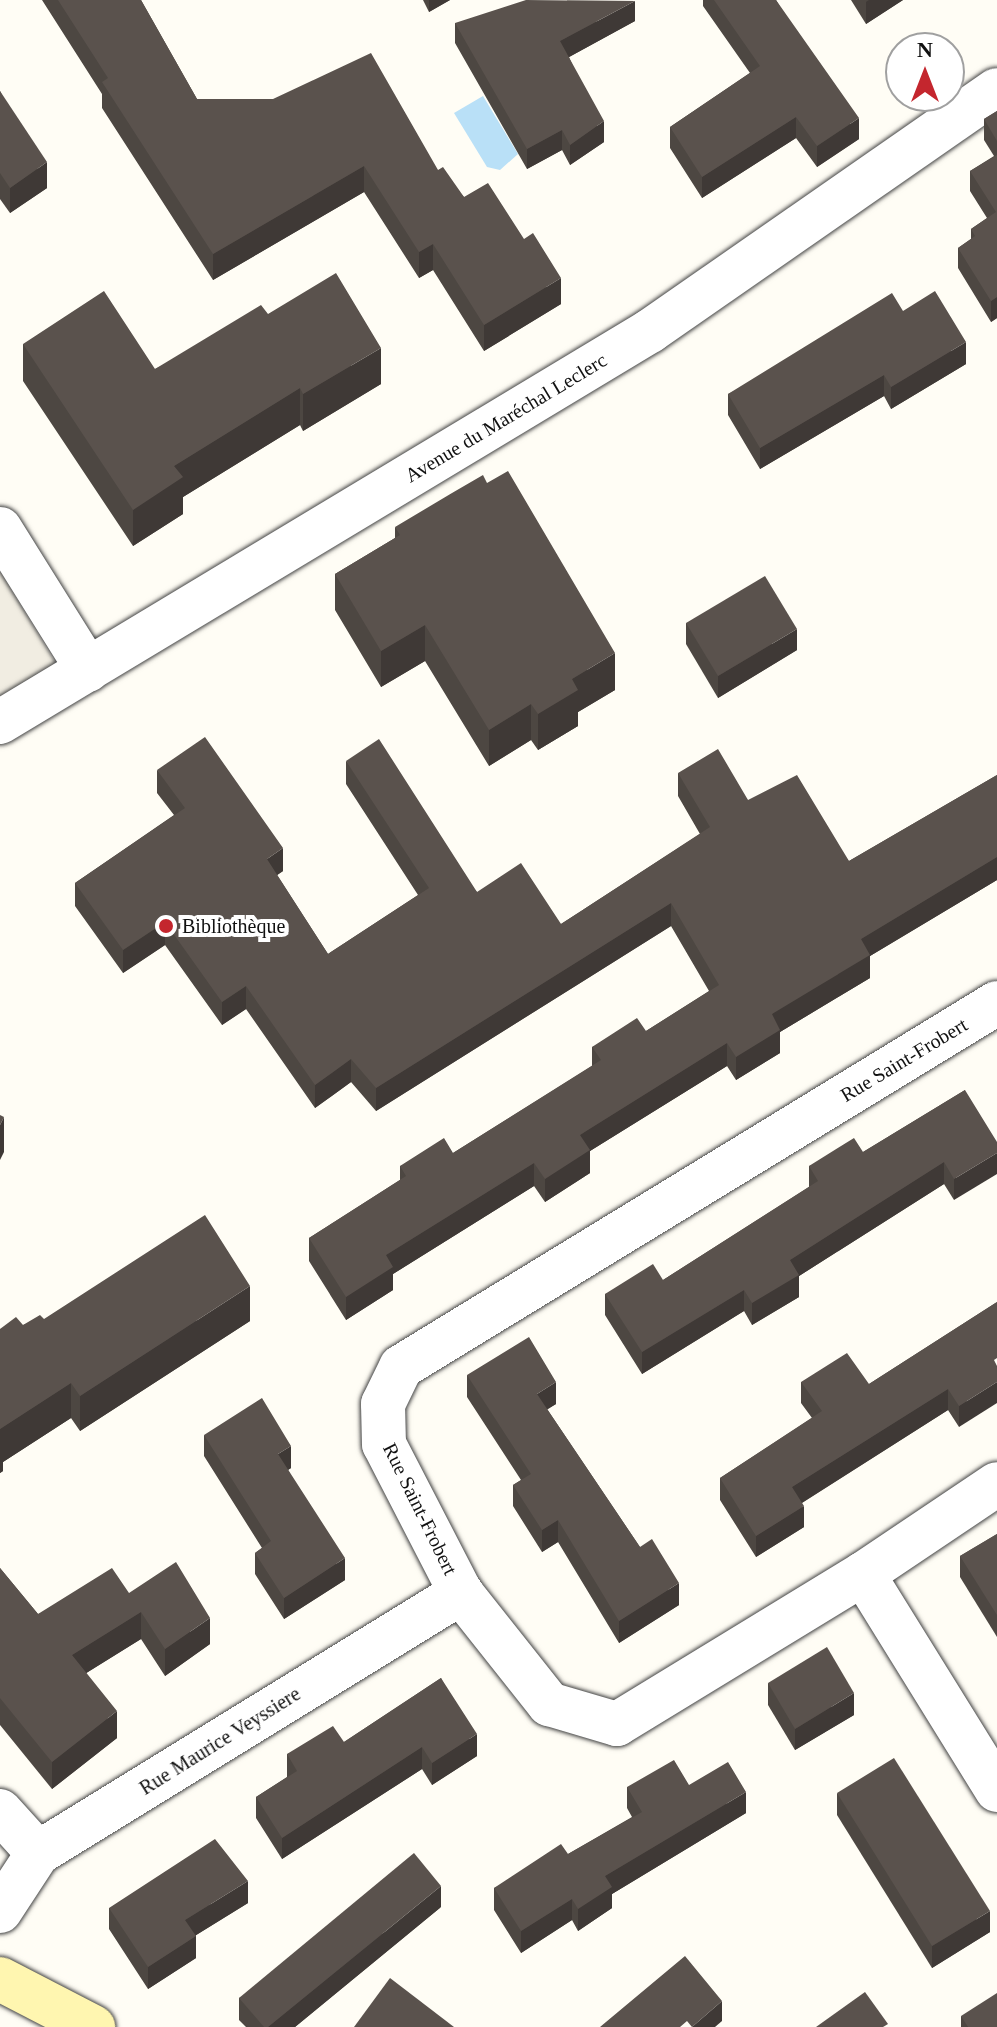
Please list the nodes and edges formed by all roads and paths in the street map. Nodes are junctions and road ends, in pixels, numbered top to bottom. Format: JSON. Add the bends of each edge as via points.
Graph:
{"nodes":[{"id":1,"x":997,"y":90,"type":"edge"},
{"id":2,"x":0,"y":529,"type":"edge"},
{"id":3,"x":88,"y":670,"type":"junction"},
{"id":4,"x":0,"y":722,"type":"edge"},
{"id":5,"x":994,"y":1013,"type":"edge"},
{"id":6,"x":997,"y":1484,"type":"edge"},
{"id":7,"x":863,"y":1574,"type":"junction"},
{"id":8,"x":461,"y":1593,"type":"junction"},
{"id":9,"x":997,"y":1790,"type":"edge"},
{"id":10,"x":0,"y":1811,"type":"edge"},
{"id":11,"x":38,"y":1853,"type":"junction"},
{"id":12,"x":0,"y":1911,"type":"edge"},
{"id":13,"x":0,"y":1979,"type":"edge"},
{"id":14,"x":93,"y":2027,"type":"edge"}],
"edges":[{"from":1,"to":3,"type":"street","name":"Avenue du Maréchal Leclerc","via":[[650,331]]},
{"from":2,"to":3,"type":"street"},
{"from":3,"to":4,"type":"street","name":"Avenue du Maréchal Leclerc"},
{"from":5,"to":8,"type":"street","name":"Rue Saint-Frobert","via":[[401,1367],[383,1404],[384,1444]]},
{"from":6,"to":7,"type":"street","name":"Rue Saint-Frobert"},
{"from":7,"to":8,"type":"street","name":"Rue Saint-Frobert","via":[[617,1724],[549,1704]]},
{"from":7,"to":9,"type":"street"},
{"from":8,"to":11,"type":"street","name":"Rue Maurice Veyssiere"},
{"from":10,"to":11,"type":"street"},
{"from":11,"to":12,"type":"street","name":"Rue Maurice Veyssiere"},
{"from":13,"to":14,"type":"street"}]}
